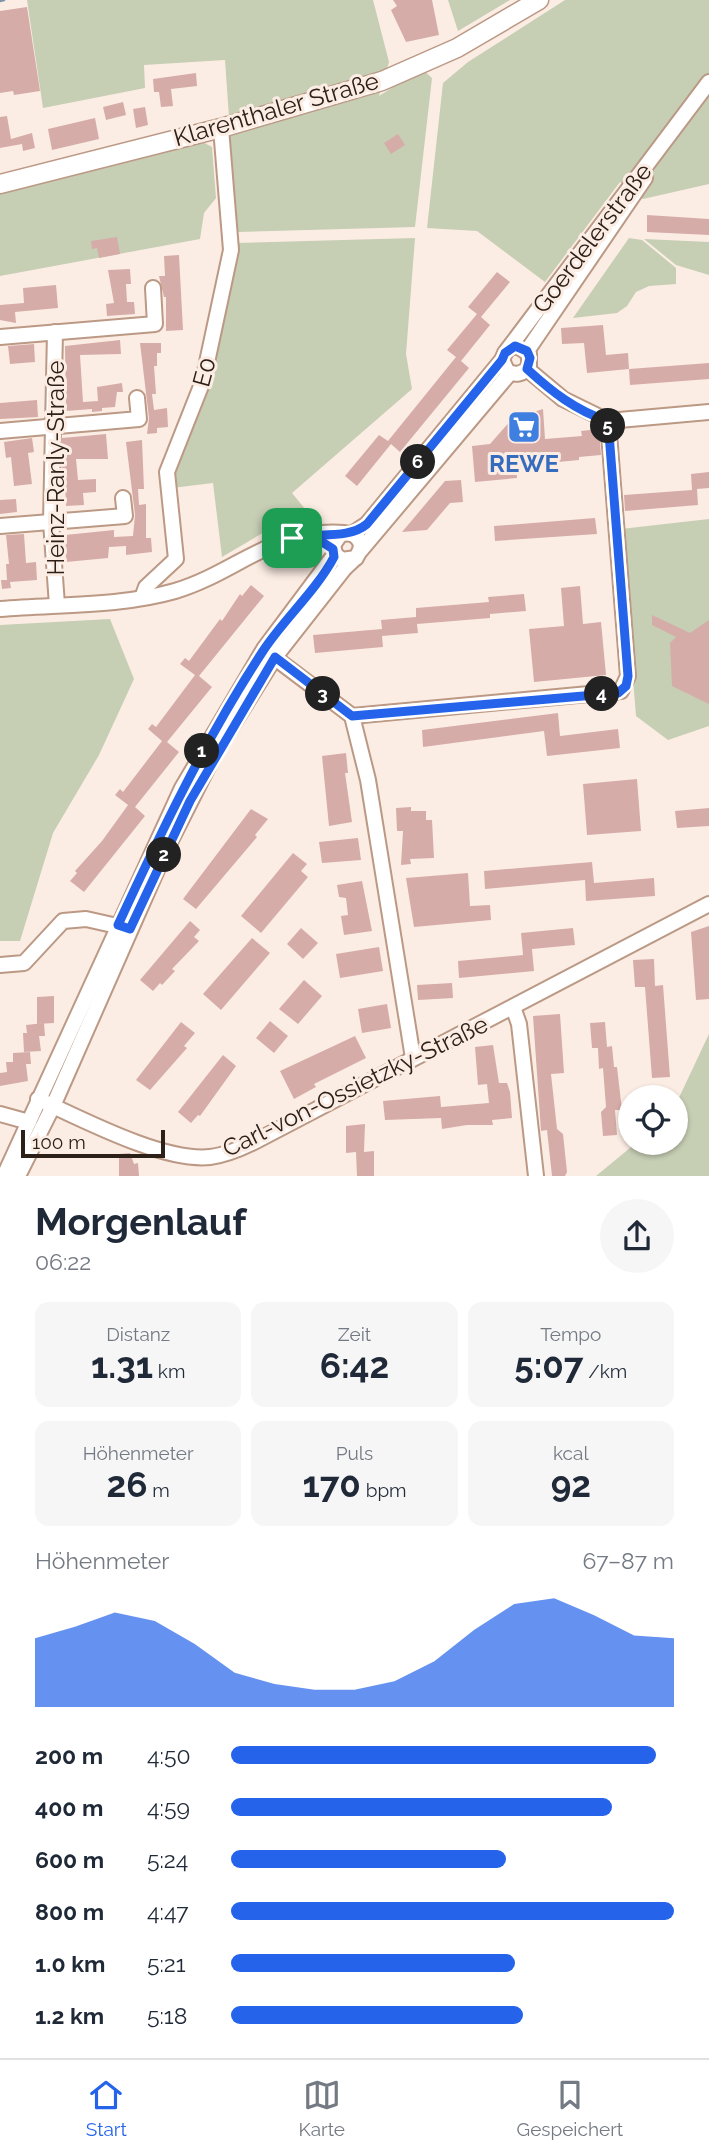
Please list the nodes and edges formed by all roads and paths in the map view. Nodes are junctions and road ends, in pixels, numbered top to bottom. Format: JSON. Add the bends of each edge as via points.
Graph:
{"nodes":[{"id":1,"x":539,"y":0,"type":"edge"},
{"id":2,"x":709,"y":82,"type":"edge"},
{"id":3,"x":221,"y":128,"type":"junction"},
{"id":4,"x":675,"y":129,"type":"junction"},
{"id":5,"x":0,"y":184,"type":"edge"},
{"id":6,"x":153,"y":288,"type":"dead end"},
{"id":7,"x":55,"y":332,"type":"junction"},
{"id":8,"x":0,"y":337,"type":"edge"},
{"id":9,"x":527,"y":351,"type":"junction"},
{"id":10,"x":506,"y":354,"type":"junction"},
{"id":11,"x":527,"y":369,"type":"junction"},
{"id":12,"x":510,"y":373,"type":"junction"},
{"id":13,"x":137,"y":398,"type":"dead end"},
{"id":14,"x":709,"y":412,"type":"edge"},
{"id":15,"x":608,"y":421,"type":"junction"},
{"id":16,"x":53,"y":425,"type":"junction"},
{"id":17,"x":0,"y":431,"type":"edge"},
{"id":18,"x":123,"y":498,"type":"dead end"},
{"id":19,"x":51,"y":522,"type":"junction"},
{"id":20,"x":0,"y":526,"type":"edge"},
{"id":21,"x":348,"y":534,"type":"junction"},
{"id":22,"x":292,"y":538,"type":"junction"},
{"id":23,"x":334,"y":551,"type":"junction"},
{"id":24,"x":358,"y":554,"type":"junction"},
{"id":25,"x":142,"y":598,"type":"junction"},
{"id":26,"x":57,"y":605,"type":"junction"},
{"id":27,"x":0,"y":608,"type":"edge"},
{"id":28,"x":269,"y":653,"type":"junction"},
{"id":29,"x":352,"y":716,"type":"junction"},
{"id":30,"x":709,"y":904,"type":"edge"},
{"id":31,"x":124,"y":927,"type":"junction"},
{"id":32,"x":0,"y":965,"type":"edge"},
{"id":33,"x":513,"y":1007,"type":"junction"},
{"id":34,"x":414,"y":1058,"type":"junction"},
{"id":35,"x":38,"y":1099,"type":"junction"},
{"id":36,"x":53,"y":1106,"type":"junction"},
{"id":37,"x":0,"y":1114,"type":"edge"},
{"id":38,"x":29,"y":1122,"type":"junction"},
{"id":39,"x":4,"y":1176,"type":"edge"},
{"id":40,"x":18,"y":1176,"type":"edge"},
{"id":41,"x":536,"y":1176,"type":"edge"}],
"edges":[{"from":1,"to":3,"type":"main road","name":"Klarenthaler Straße","via":[[457,48],[382,81]]},
{"from":2,"to":4,"type":"street","name":"Goerdelerstraße"},
{"from":3,"to":5,"type":"main road","name":"Klarenthaler Straße"},
{"from":3,"to":25,"type":"street","name":"E0","via":[[229,262],[203,381],[167,472],[176,559],[146,586]]},
{"from":4,"to":9,"type":"street","name":"Goerdelerstraße"},
{"from":4,"to":10,"type":"street","name":"Goerdelerstraße"},
{"from":6,"to":7,"type":"street","via":[[155,330]]},
{"from":7,"to":8,"type":"street"},
{"from":7,"to":16,"type":"street","name":"Heinz-Ranly-Straße"},
{"from":9,"to":10,"type":"street","via":[[519,346]]},
{"from":9,"to":11,"type":"street"},
{"from":10,"to":12,"type":"street"},
{"from":10,"to":21,"type":"street","name":"Goerdelerstraße","via":[[367,524]]},
{"from":11,"to":12,"type":"street"},
{"from":11,"to":15,"type":"street","via":[[563,399]]},
{"from":12,"to":24,"type":"street","name":"Goerdelerstraße"},
{"from":13,"to":16,"type":"street","via":[[139,425]]},
{"from":14,"to":15,"type":"street"},
{"from":15,"to":29,"type":"street","via":[[626,686],[618,693]]},
{"from":16,"to":17,"type":"street"},
{"from":16,"to":19,"type":"street","name":"Heinz-Ranly-Straße"},
{"from":18,"to":19,"type":"street","via":[[125,522]]},
{"from":19,"to":20,"type":"street"},
{"from":19,"to":26,"type":"street","name":"Heinz-Ranly-Straße"},
{"from":21,"to":22,"type":"street"},
{"from":21,"to":23,"type":"street","name":"Goerdelerstraße","via":[[337,537]]},
{"from":21,"to":24,"type":"street","via":[[360,541]]},
{"from":22,"to":23,"type":"street","via":[[319,540]]},
{"from":22,"to":25,"type":"street","via":[[264,547],[206,580]]},
{"from":23,"to":24,"type":"street","via":[[342,560]]},
{"from":23,"to":28,"type":"street","name":"Goerdelerstraße"},
{"from":24,"to":28,"type":"street","name":"Goerdelerstraße"},
{"from":25,"to":26,"type":"street"},
{"from":26,"to":27,"type":"street"},
{"from":28,"to":29,"type":"street"},
{"from":28,"to":31,"type":"street","name":"Goerdelerstraße"},
{"from":29,"to":34,"type":"street","via":[[368,780]]},
{"from":30,"to":33,"type":"street","name":"Carl-von-Ossietzky-Straße"},
{"from":31,"to":32,"type":"street","via":[[86,919],[63,921],[24,963]]},
{"from":31,"to":35,"type":"street","name":"Goerdelerstraße"},
{"from":31,"to":36,"type":"street","name":"Goerdelerstraße"},
{"from":33,"to":34,"type":"street","name":"Carl-von-Ossietzky-Straße"},
{"from":33,"to":41,"type":"street","name":"Carl-von-Ossietzky-Straße","via":[[519,1024]]},
{"from":34,"to":36,"type":"street","name":"Carl-von-Ossietzky-Straße","via":[[256,1141],[210,1157],[158,1149]]},
{"from":35,"to":36,"type":"street","name":"Carl-von-Ossietzky-Straße"},
{"from":35,"to":38,"type":"street","name":"Goerdelerstraße"},
{"from":36,"to":40,"type":"street","name":"Goerdelerstraße"},
{"from":37,"to":38,"type":"street"},
{"from":38,"to":39,"type":"street","name":"Goerdelerstraße"}]}
